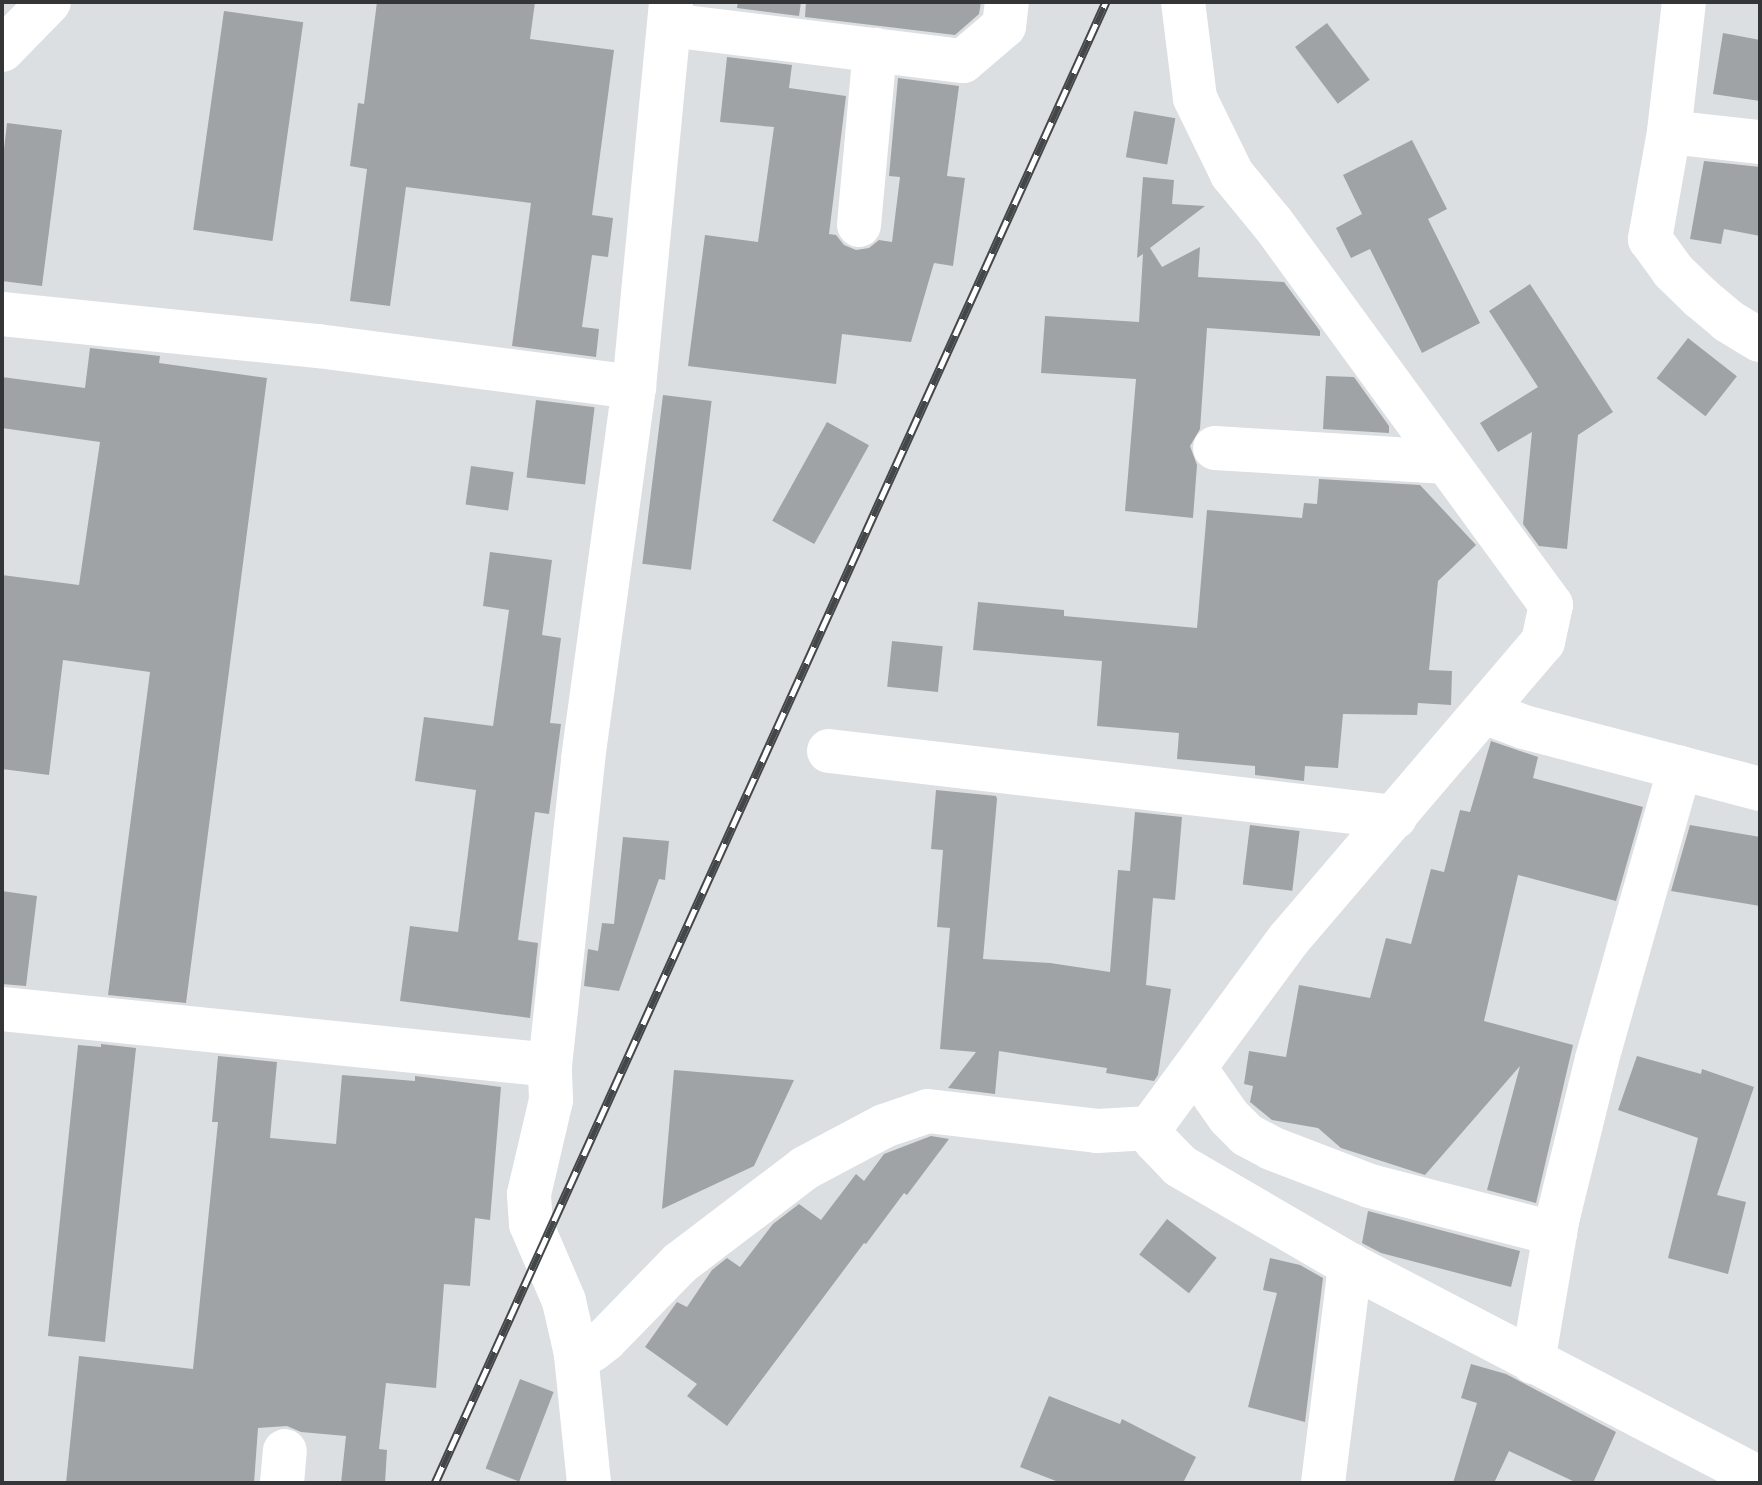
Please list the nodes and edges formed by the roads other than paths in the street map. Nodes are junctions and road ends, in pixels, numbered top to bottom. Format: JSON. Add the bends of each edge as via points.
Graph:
{"nodes":[{"id":1,"x":49,"y":2,"type":"edge"},
{"id":2,"x":1007,"y":2,"type":"edge"},
{"id":3,"x":1183,"y":2,"type":"edge"},
{"id":4,"x":1684,"y":2,"type":"edge"},
{"id":5,"x":670,"y":14,"type":"edge"},
{"id":6,"x":2,"y":50,"type":"edge"},
{"id":7,"x":875,"y":50,"type":"junction"},
{"id":8,"x":1669,"y":132,"type":"junction"},
{"id":9,"x":1760,"y":142,"type":"edge"},
{"id":10,"x":859,"y":225,"type":"dead end"},
{"id":11,"x":2,"y":314,"type":"edge"},
{"id":12,"x":1760,"y":340,"type":"edge"},
{"id":13,"x":634,"y":387,"type":"junction"},
{"id":14,"x":1215,"y":448,"type":"dead end"},
{"id":15,"x":1447,"y":462,"type":"junction"},
{"id":16,"x":1484,"y":712,"type":"junction"},
{"id":17,"x":829,"y":751,"type":"dead end"},
{"id":18,"x":1680,"y":768,"type":"junction"},
{"id":19,"x":1760,"y":789,"type":"edge"},
{"id":20,"x":1395,"y":817,"type":"junction"},
{"id":21,"x":2,"y":1009,"type":"edge"},
{"id":22,"x":550,"y":1065,"type":"junction"},
{"id":23,"x":1196,"y":1070,"type":"junction"},
{"id":24,"x":1150,"y":1128,"type":"junction"},
{"id":25,"x":1555,"y":1234,"type":"junction"},
{"id":26,"x":1350,"y":1265,"type":"junction"},
{"id":27,"x":576,"y":1354,"type":"junction"},
{"id":28,"x":1533,"y":1362,"type":"junction"},
{"id":29,"x":1760,"y":1478,"type":"edge"},
{"id":30,"x":589,"y":1483,"type":"edge"},
{"id":31,"x":1323,"y":1483,"type":"edge"}],
"edges":[{"from":1,"to":6,"type":"street"},
{"from":2,"to":7,"type":"street","via":[[1004,26],[963,61]]},
{"from":3,"to":15,"type":"street","via":[[1195,98],[1232,174]]},
{"from":4,"to":8,"type":"street"},
{"from":5,"to":7,"type":"street"},
{"from":5,"to":13,"type":"street"},
{"from":7,"to":10,"type":"street"},
{"from":8,"to":9,"type":"street"},
{"from":8,"to":12,"type":"street","via":[[1650,239],[1701,298]]},
{"from":11,"to":13,"type":"street","via":[[318,346]]},
{"from":13,"to":22,"type":"street","via":[[583,759]]},
{"from":14,"to":15,"type":"street"},
{"from":15,"to":16,"type":"street","via":[[1551,605],[1543,642]]},
{"from":16,"to":18,"type":"street"},
{"from":16,"to":20,"type":"street"},
{"from":17,"to":20,"type":"street"},
{"from":18,"to":19,"type":"street"},
{"from":18,"to":25,"type":"street","via":[[1597,1059]]},
{"from":20,"to":23,"type":"street","via":[[1289,939]]},
{"from":21,"to":22,"type":"street"},
{"from":22,"to":27,"type":"street","via":[[551,1100],[529,1194],[531,1224],[564,1301]]},
{"from":23,"to":24,"type":"street"},
{"from":23,"to":25,"type":"street","via":[[1229,1117],[1271,1148],[1370,1186]]},
{"from":24,"to":26,"type":"street","via":[[1180,1166]]},
{"from":24,"to":27,"type":"street","via":[[1097,1131],[928,1111],[898,1120],[805,1168],[680,1263],[605,1340]]},
{"from":25,"to":28,"type":"street"},
{"from":26,"to":28,"type":"street"},
{"from":26,"to":31,"type":"street"},
{"from":27,"to":30,"type":"street"},
{"from":28,"to":29,"type":"street"}]}
